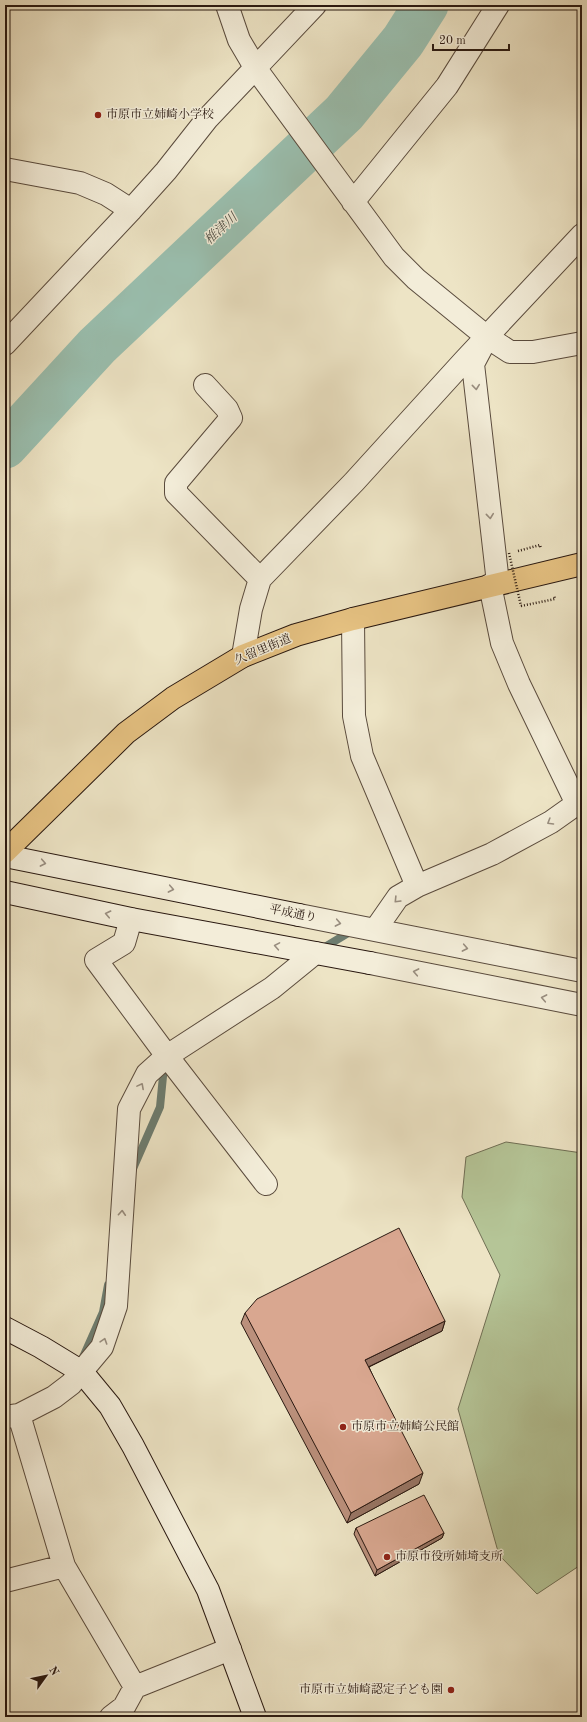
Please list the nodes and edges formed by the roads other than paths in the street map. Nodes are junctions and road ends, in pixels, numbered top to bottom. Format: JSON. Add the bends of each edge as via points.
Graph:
{"nodes":[{"id":1,"x":227,"y":5,"type":"edge"},
{"id":2,"x":315,"y":5,"type":"edge"},
{"id":3,"x":498,"y":5,"type":"edge"},
{"id":4,"x":256,"y":69,"type":"junction"},
{"id":5,"x":5,"y":169,"type":"edge"},
{"id":6,"x":353,"y":202,"type":"junction"},
{"id":7,"x":131,"y":210,"type":"junction"},
{"id":8,"x":582,"y":235,"type":"edge"},
{"id":9,"x":487,"y":337,"type":"junction"},
{"id":10,"x":582,"y":343,"type":"edge"},
{"id":11,"x":5,"y":344,"type":"edge"},
{"id":12,"x":205,"y":386,"type":"dead end"},
{"id":13,"x":582,"y":564,"type":"edge"},
{"id":14,"x":260,"y":579,"type":"junction"},
{"id":15,"x":494,"y":584,"type":"junction"},
{"id":16,"x":353,"y":619,"type":"junction"},
{"id":17,"x":243,"y":656,"type":"junction"},
{"id":18,"x":580,"y":802,"type":"edge"},
{"id":19,"x":5,"y":852,"type":"edge"},
{"id":20,"x":5,"y":856,"type":"edge"},
{"id":21,"x":418,"y":886,"type":"junction"},
{"id":22,"x":5,"y":892,"type":"edge"},
{"id":23,"x":131,"y":919,"type":"junction"},
{"id":24,"x":375,"y":930,"type":"junction"},
{"id":25,"x":315,"y":953,"type":"junction"},
{"id":26,"x":582,"y":971,"type":"edge"},
{"id":27,"x":582,"y":1005,"type":"edge"},
{"id":28,"x":167,"y":1056,"type":"junction"},
{"id":29,"x":266,"y":1184,"type":"dead end"},
{"id":30,"x":5,"y":1328,"type":"edge"},
{"id":31,"x":82,"y":1372,"type":"junction"},
{"id":32,"x":12,"y":1416,"type":"edge"},
{"id":33,"x":64,"y":1566,"type":"junction"},
{"id":34,"x":5,"y":1581,"type":"edge"},
{"id":35,"x":230,"y":1649,"type":"junction"},
{"id":36,"x":135,"y":1687,"type":"junction"},
{"id":37,"x":110,"y":1717,"type":"edge"},
{"id":38,"x":255,"y":1717,"type":"edge"}],
"edges":[{"from":1,"to":4,"type":"street","via":[[239,40]]},
{"from":2,"to":4,"type":"street"},
{"from":3,"to":6,"type":"street","via":[[447,86]]},
{"from":4,"to":6,"type":"street"},
{"from":4,"to":7,"type":"street","via":[[206,119],[166,172]]},
{"from":5,"to":7,"type":"street","via":[[80,184],[106,194]]},
{"from":6,"to":9,"type":"street","via":[[394,257],[416,279]]},
{"from":7,"to":11,"type":"street"},
{"from":8,"to":9,"type":"street"},
{"from":9,"to":10,"type":"street","via":[[510,352],[533,352]]},
{"from":9,"to":14,"type":"street","via":[[354,482]]},
{"from":9,"to":15,"type":"street","one_way":true,"via":[[473,364]]},
{"from":12,"to":14,"type":"street","via":[[227,409],[231,418],[176,484],[176,492]]},
{"from":13,"to":15,"type":"main road","name":"久留里街道"},
{"from":14,"to":17,"type":"street","via":[[251,609]]},
{"from":15,"to":16,"type":"main road","name":"久留里街道"},
{"from":15,"to":18,"type":"street","via":[[502,643],[519,684]]},
{"from":16,"to":17,"type":"main road","name":"久留里街道","via":[[296,635]]},
{"from":16,"to":21,"type":"street","via":[[354,716],[362,756]]},
{"from":17,"to":19,"type":"main road","name":"久留里街道","via":[[173,698],[126,733]]},
{"from":18,"to":21,"type":"street","one_way":true,"via":[[551,822],[492,854]]},
{"from":20,"to":24,"type":"street","name":"平成通り","one_way":true},
{"from":21,"to":24,"type":"street","one_way":true,"via":[[398,897]]},
{"from":23,"to":22,"type":"street","one_way":true},
{"from":25,"to":23,"type":"street","one_way":true},
{"from":23,"to":28,"type":"street","via":[[124,943],[96,960]]},
{"from":24,"to":26,"type":"street","name":"平成通り","one_way":true},
{"from":27,"to":25,"type":"street","one_way":true},
{"from":25,"to":28,"type":"street","via":[[272,988]]},
{"from":28,"to":29,"type":"street"},
{"from":31,"to":28,"type":"street","one_way":true,"via":[[102,1347],[116,1306],[128,1109],[147,1074]]},
{"from":30,"to":31,"type":"street"},
{"from":31,"to":32,"type":"street","via":[[54,1397]]},
{"from":31,"to":35,"type":"street","via":[[110,1406],[133,1446],[208,1590]]},
{"from":32,"to":33,"type":"street"},
{"from":33,"to":34,"type":"street"},
{"from":33,"to":36,"type":"street"},
{"from":35,"to":36,"type":"street"},
{"from":35,"to":38,"type":"street"},
{"from":36,"to":37,"type":"street","via":[[124,1707]]}]}
